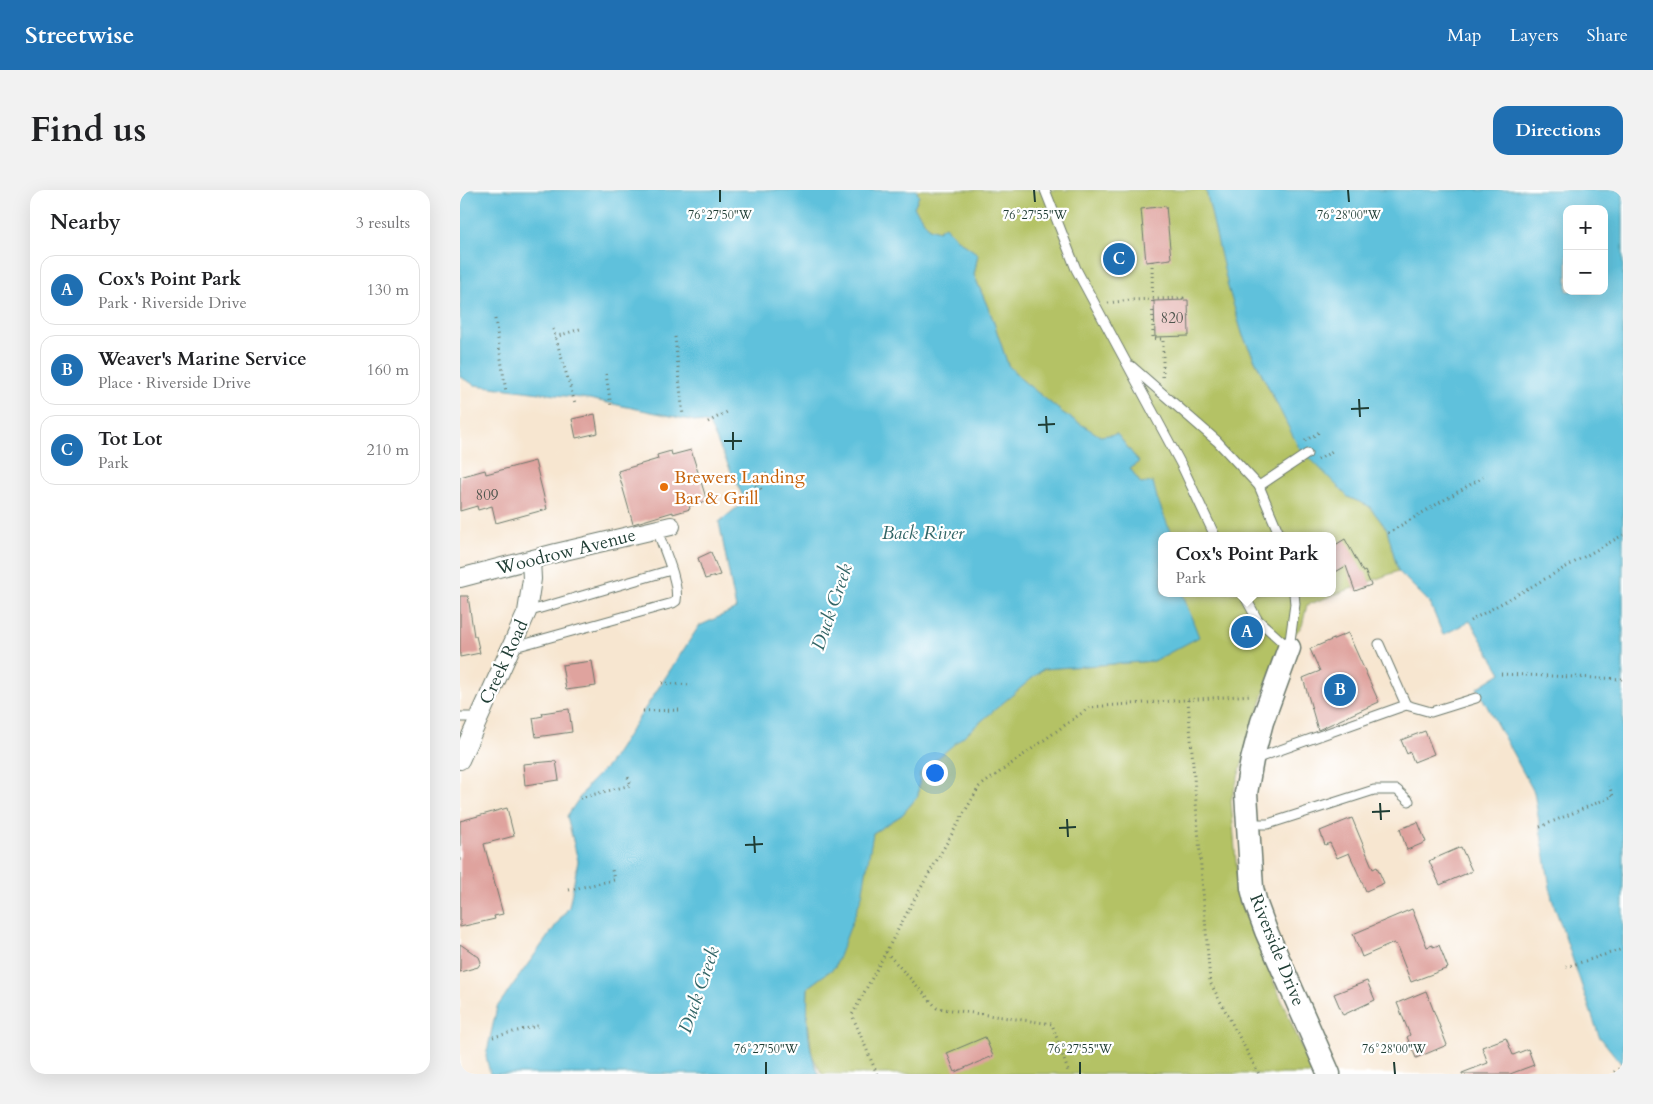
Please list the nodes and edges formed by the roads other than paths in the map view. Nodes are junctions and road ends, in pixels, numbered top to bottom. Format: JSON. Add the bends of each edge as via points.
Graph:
{"nodes":[{"id":1,"x":1045,"y":190,"type":"edge"},
{"id":2,"x":1126,"y":361,"type":"junction"},
{"id":3,"x":1307,"y":454,"type":"dead end"},
{"id":4,"x":1259,"y":486,"type":"junction"},
{"id":5,"x":664,"y":528,"type":"joint"},
{"id":6,"x":1213,"y":532,"type":"edge"},
{"id":7,"x":1278,"y":532,"type":"edge"},
{"id":8,"x":531,"y":560,"type":"junction"},
{"id":9,"x":671,"y":570,"type":"junction"},
{"id":10,"x":460,"y":578,"type":"edge"},
{"id":11,"x":1245,"y":597,"type":"edge"},
{"id":12,"x":1294,"y":597,"type":"edge"},
{"id":13,"x":527,"y":612,"type":"junction"},
{"id":14,"x":1380,"y":644,"type":"dead end"},
{"id":15,"x":510,"y":648,"type":"junction"},
{"id":16,"x":1289,"y":648,"type":"junction"},
{"id":17,"x":1476,"y":698,"type":"dead end"},
{"id":18,"x":1406,"y":705,"type":"junction"},
{"id":19,"x":460,"y":716,"type":"edge"},
{"id":20,"x":480,"y":716,"type":"junction"},
{"id":21,"x":460,"y":760,"type":"edge"},
{"id":22,"x":1252,"y":760,"type":"junction"},
{"id":23,"x":1408,"y":801,"type":"dead end"},
{"id":24,"x":1247,"y":824,"type":"junction"},
{"id":25,"x":1329,"y":1074,"type":"edge"}],
"edges":[{"from":1,"to":2,"type":"lane","via":[[1076,270]]},
{"from":2,"to":4,"type":"lane","via":[[1218,441]]},
{"from":2,"to":6,"type":"lane"},
{"from":3,"to":4,"type":"lane"},
{"from":4,"to":7,"type":"lane"},
{"from":5,"to":8,"type":"street","name":"Woodrow Avenue"},
{"from":5,"to":9,"type":"lane"},
{"from":8,"to":10,"type":"street","name":"Woodrow Avenue"},
{"from":8,"to":13,"type":"street","name":"Creek Road"},
{"from":9,"to":13,"type":"lane"},
{"from":9,"to":15,"type":"lane","via":[[677,596],[673,603]]},
{"from":11,"to":16,"type":"lane","via":[[1257,619]]},
{"from":12,"to":16,"type":"lane"},
{"from":13,"to":15,"type":"street","name":"Creek Road"},
{"from":14,"to":18,"type":"lane"},
{"from":15,"to":20,"type":"street","name":"Creek Road"},
{"from":16,"to":22,"type":"street","name":"Riverside Drive"},
{"from":17,"to":18,"type":"lane","via":[[1430,712]]},
{"from":18,"to":22,"type":"lane"},
{"from":19,"to":20,"type":"lane"},
{"from":20,"to":21,"type":"street","name":"Creek Road"},
{"from":22,"to":24,"type":"street","name":"Riverside Drive","via":[[1246,794]]},
{"from":23,"to":24,"type":"lane","via":[[1397,790],[1374,790],[1268,824]]},
{"from":24,"to":25,"type":"street","name":"Riverside Drive","via":[[1256,904]]}]}
